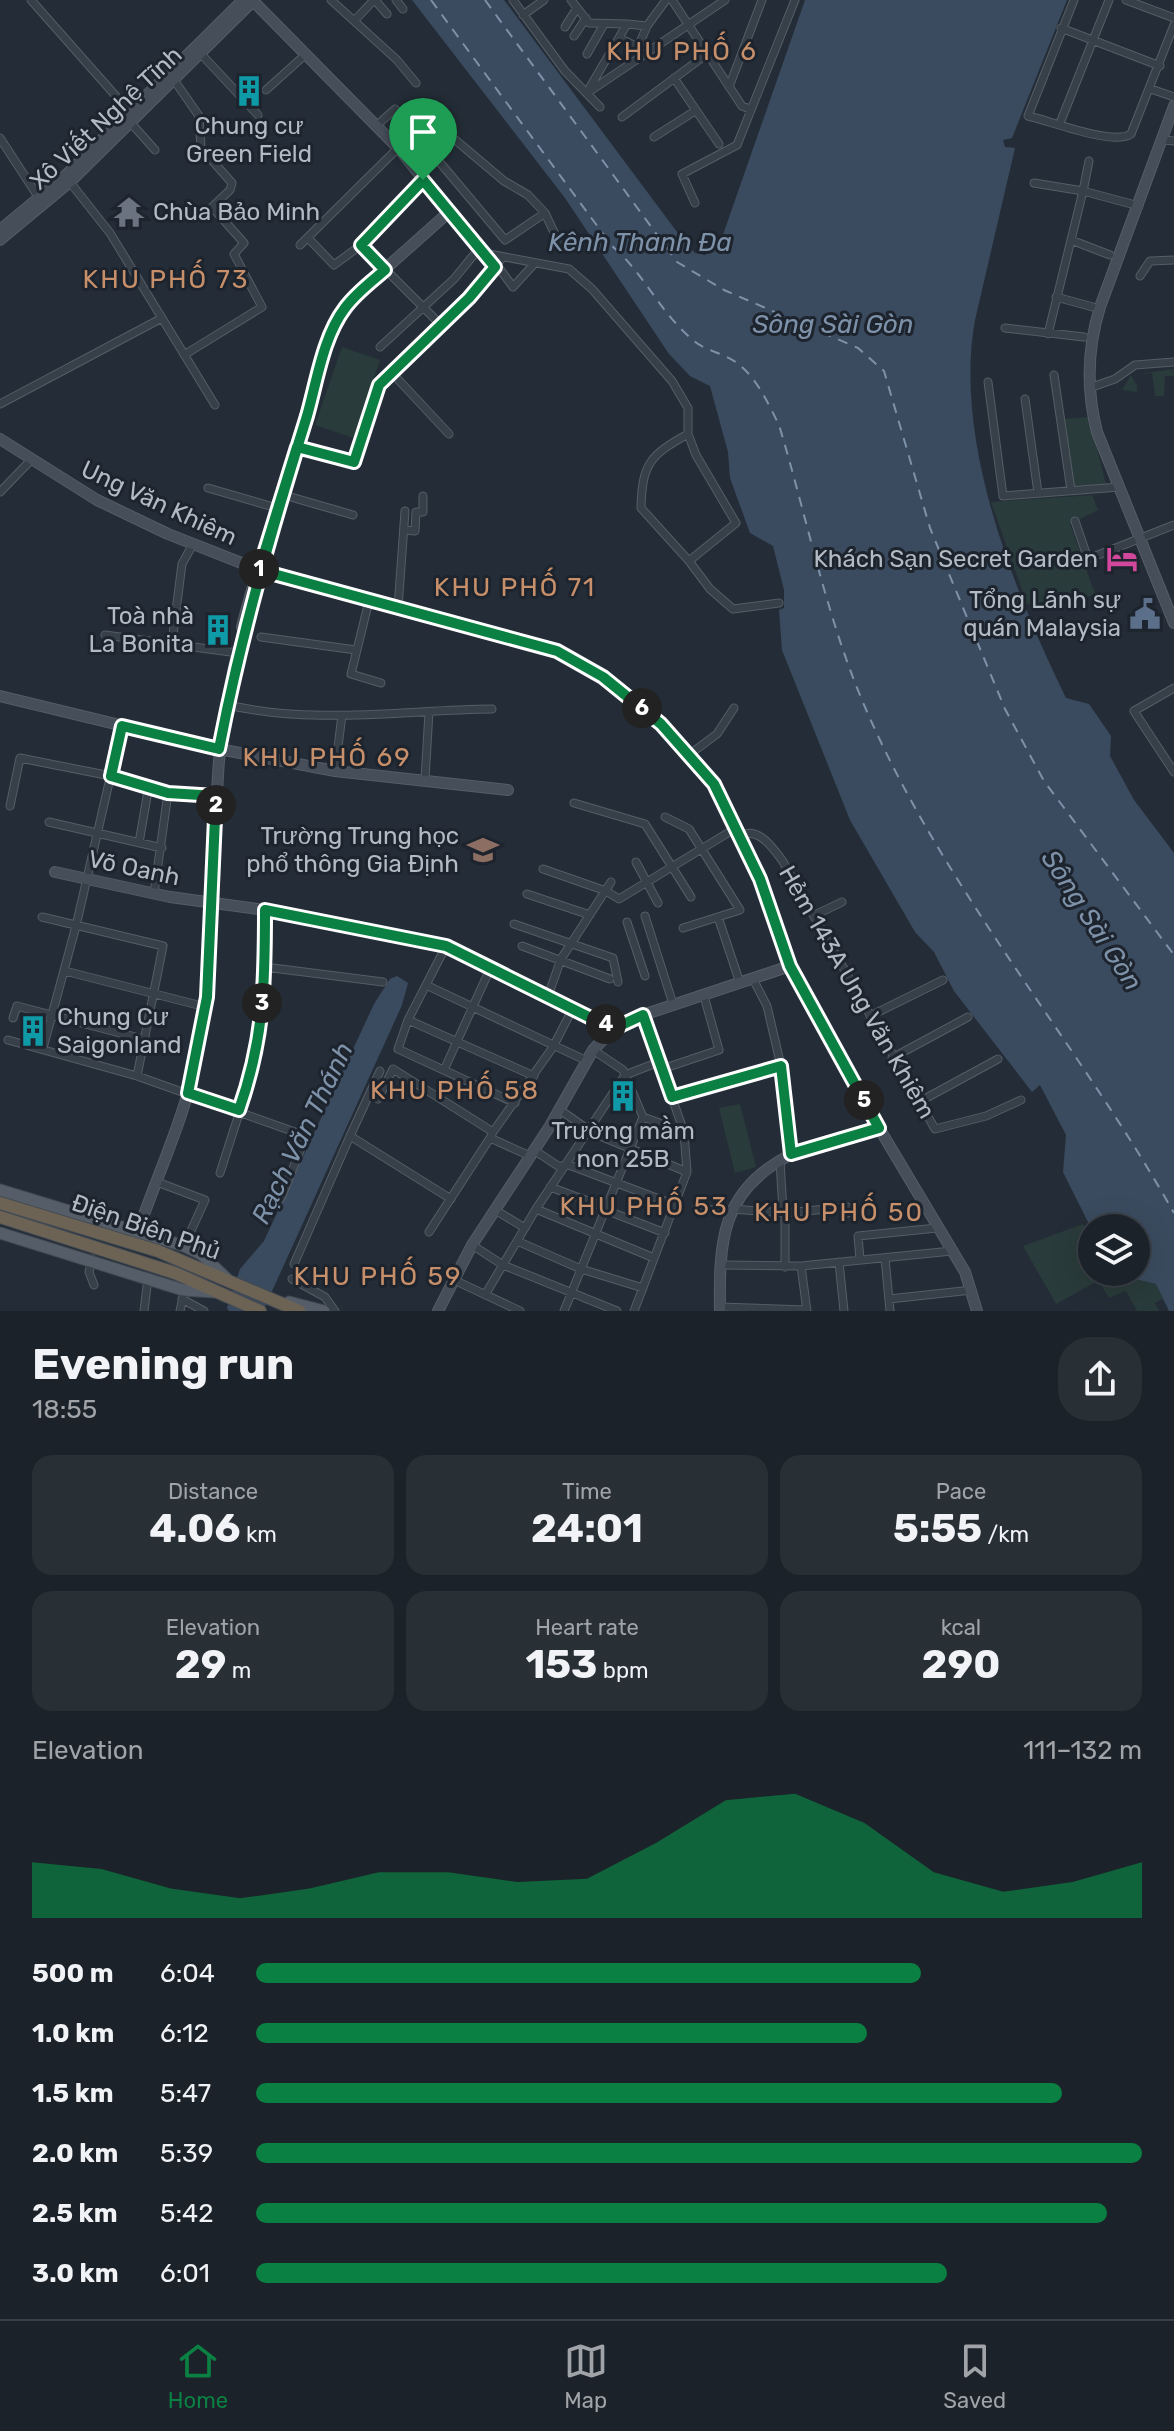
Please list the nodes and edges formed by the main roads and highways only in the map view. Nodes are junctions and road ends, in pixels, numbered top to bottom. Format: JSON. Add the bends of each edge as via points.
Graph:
{"nodes":[{"id":1,"x":0,"y":1190,"type":"edge"},
{"id":2,"x":0,"y":1203,"type":"edge"},
{"id":3,"x":0,"y":1220,"type":"edge"},
{"id":4,"x":0,"y":1233,"type":"edge"},
{"id":5,"x":226,"y":1278,"type":"junction"},
{"id":6,"x":220,"y":1292,"type":"junction"},
{"id":7,"x":274,"y":1299,"type":"junction"},
{"id":8,"x":260,"y":1311,"type":"edge"},
{"id":9,"x":299,"y":1311,"type":"edge"},
{"id":10,"x":324,"y":1311,"type":"edge"}],
"edges":[{"from":1,"to":5,"type":"main road","name":"Điện Biên Phủ","via":[[184,1246]]},
{"from":2,"to":5,"type":"highway","name":"Điện Biên Phủ","via":[[134,1243]]},
{"from":3,"to":6,"type":"highway","name":"Điện Biên Phủ","via":[[121,1254]]},
{"from":4,"to":6,"type":"main road","name":"Điện Biên Phủ","via":[[92,1259],[183,1295]]},
{"from":5,"to":7,"type":"highway"},
{"from":6,"to":8,"type":"highway"},
{"from":7,"to":9,"type":"highway"},
{"from":7,"to":10,"type":"main road"}]}
